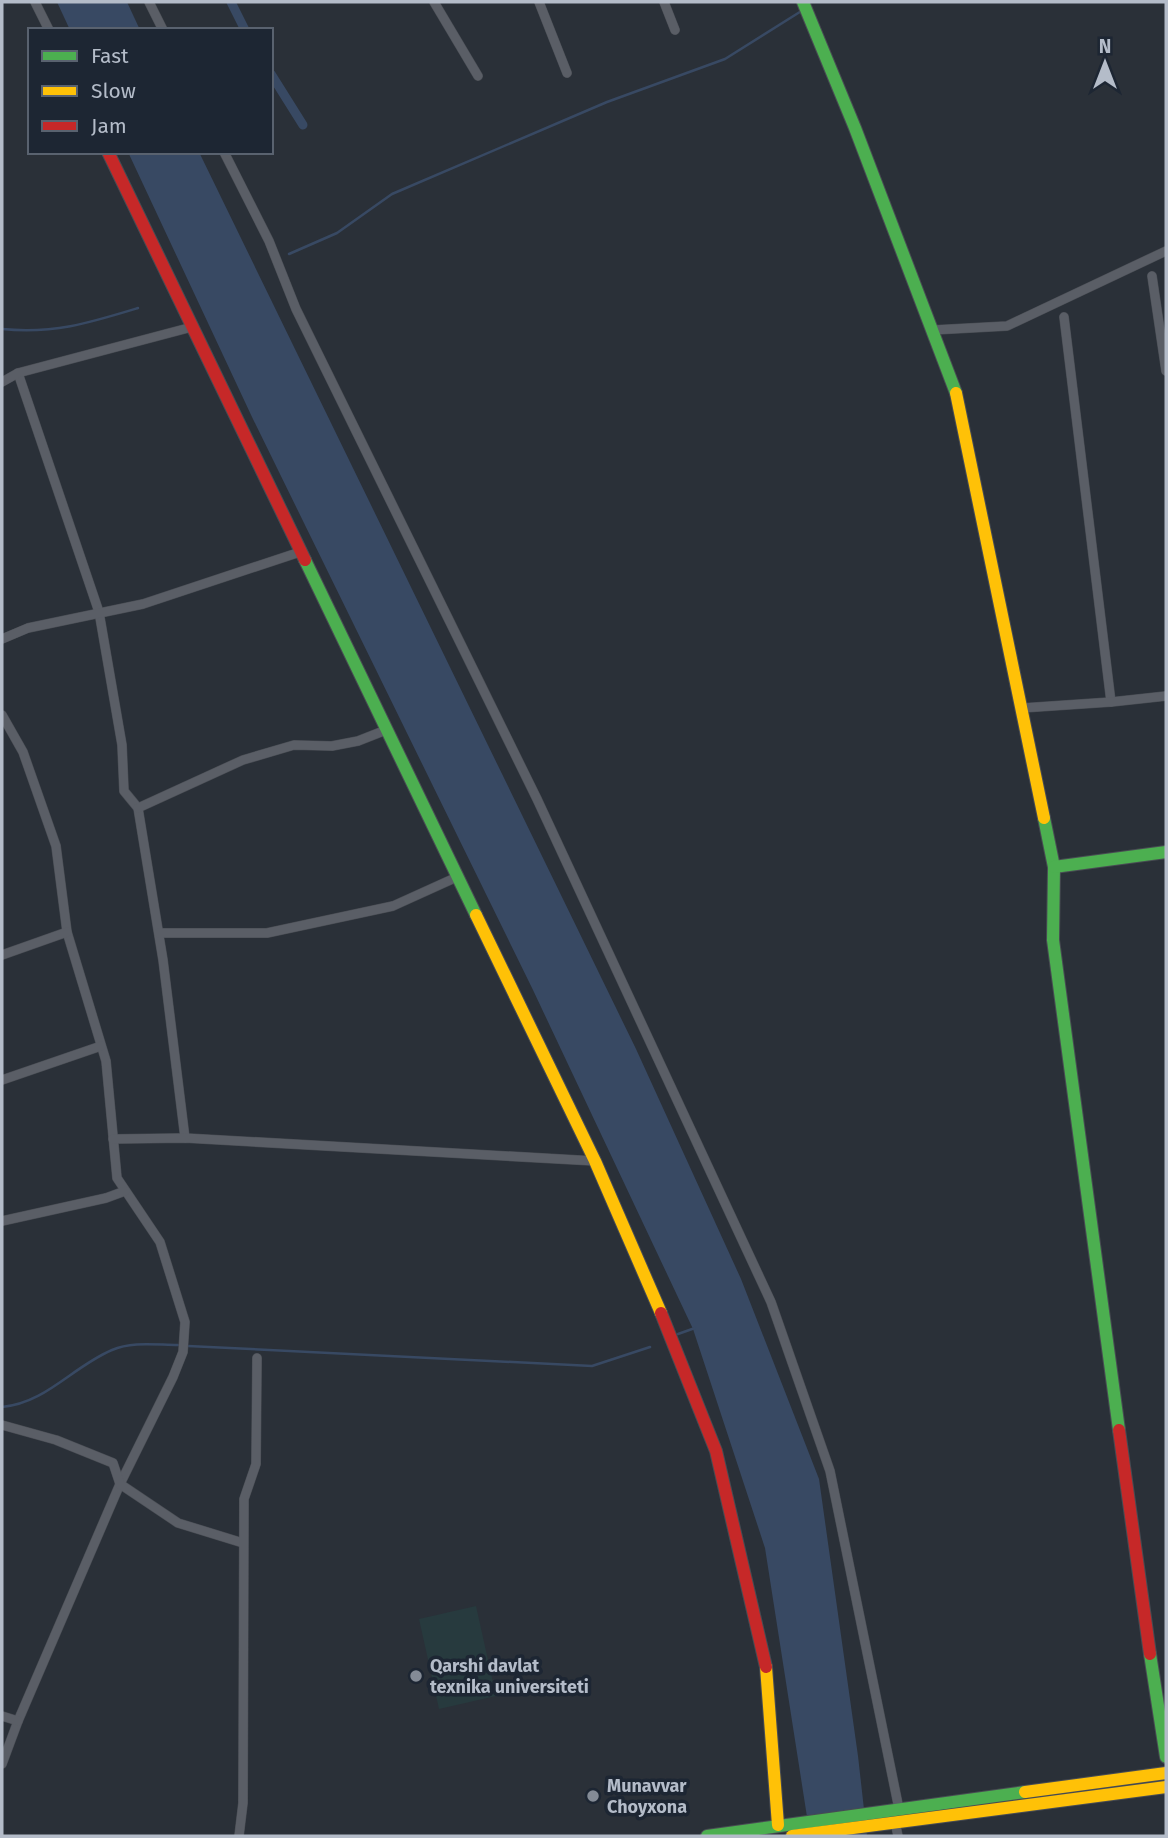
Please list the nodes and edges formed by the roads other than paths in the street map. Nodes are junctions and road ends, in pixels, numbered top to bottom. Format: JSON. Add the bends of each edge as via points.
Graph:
{"nodes":[{"id":1,"x":35,"y":2,"type":"edge"},
{"id":2,"x":149,"y":2,"type":"edge"},
{"id":3,"x":434,"y":2,"type":"edge"},
{"id":4,"x":539,"y":2,"type":"edge"},
{"id":5,"x":664,"y":2,"type":"edge"},
{"id":6,"x":803,"y":2,"type":"edge"},
{"id":7,"x":48,"y":28,"type":"edge"},
{"id":8,"x":162,"y":28,"type":"edge"},
{"id":9,"x":675,"y":30,"type":"dead end"},
{"id":10,"x":567,"y":73,"type":"dead end"},
{"id":11,"x":478,"y":76,"type":"dead end"},
{"id":12,"x":109,"y":154,"type":"edge"},
{"id":13,"x":225,"y":154,"type":"edge"},
{"id":14,"x":1166,"y":251,"type":"edge"},
{"id":15,"x":1152,"y":276,"type":"dead end"},
{"id":16,"x":1161,"y":305,"type":"edge"},
{"id":17,"x":1064,"y":317,"type":"dead end"},
{"id":18,"x":192,"y":327,"type":"junction"},
{"id":19,"x":933,"y":330,"type":"junction"},
{"id":20,"x":1166,"y":370,"type":"edge"},
{"id":21,"x":18,"y":373,"type":"junction"},
{"id":22,"x":2,"y":382,"type":"edge"},
{"id":23,"x":300,"y":552,"type":"junction"},
{"id":24,"x":99,"y":612,"type":"junction"},
{"id":25,"x":2,"y":639,"type":"edge"},
{"id":26,"x":1166,"y":695,"type":"edge"},
{"id":27,"x":1111,"y":702,"type":"junction"},
{"id":28,"x":1022,"y":708,"type":"junction"},
{"id":29,"x":2,"y":715,"type":"edge"},
{"id":30,"x":386,"y":730,"type":"junction"},
{"id":31,"x":138,"y":808,"type":"junction"},
{"id":32,"x":1166,"y":852,"type":"edge"},
{"id":33,"x":1054,"y":867,"type":"junction"},
{"id":34,"x":457,"y":877,"type":"junction"},
{"id":35,"x":67,"y":932,"type":"junction"},
{"id":36,"x":159,"y":933,"type":"junction"},
{"id":37,"x":2,"y":955,"type":"edge"},
{"id":38,"x":101,"y":1046,"type":"junction"},
{"id":39,"x":2,"y":1080,"type":"edge"},
{"id":40,"x":113,"y":1139,"type":"junction"},
{"id":41,"x":185,"y":1139,"type":"junction"},
{"id":42,"x":595,"y":1161,"type":"junction"},
{"id":43,"x":125,"y":1191,"type":"junction"},
{"id":44,"x":2,"y":1221,"type":"edge"},
{"id":45,"x":257,"y":1358,"type":"dead end"},
{"id":46,"x":2,"y":1425,"type":"edge"},
{"id":47,"x":120,"y":1484,"type":"junction"},
{"id":48,"x":243,"y":1543,"type":"junction"},
{"id":49,"x":2,"y":1716,"type":"edge"},
{"id":50,"x":18,"y":1721,"type":"junction"},
{"id":51,"x":1166,"y":1758,"type":"edge"},
{"id":52,"x":2,"y":1765,"type":"edge"},
{"id":53,"x":1166,"y":1773,"type":"edge"},
{"id":54,"x":1166,"y":1787,"type":"edge"},
{"id":55,"x":893,"y":1816,"type":"junction"},
{"id":56,"x":789,"y":1830,"type":"edge"},
{"id":57,"x":239,"y":1836,"type":"edge"},
{"id":58,"x":707,"y":1836,"type":"edge"},
{"id":59,"x":898,"y":1836,"type":"edge"}],
"edges":[{"from":1,"to":7,"type":"street"},
{"from":2,"to":8,"type":"street"},
{"from":3,"to":11,"type":"street"},
{"from":4,"to":10,"type":"street"},
{"from":5,"to":9,"type":"street"},
{"from":6,"to":19,"type":"street"},
{"from":12,"to":18,"type":"street"},
{"from":13,"to":55,"type":"street","via":[[269,241],[296,309],[537,799],[771,1303],[830,1471]]},
{"from":14,"to":19,"type":"street","via":[[1007,327]]},
{"from":15,"to":16,"type":"street"},
{"from":16,"to":20,"type":"street"},
{"from":17,"to":27,"type":"street"},
{"from":18,"to":21,"type":"street"},
{"from":18,"to":23,"type":"street"},
{"from":19,"to":28,"type":"street","via":[[957,395]]},
{"from":21,"to":22,"type":"street"},
{"from":21,"to":24,"type":"street"},
{"from":23,"to":24,"type":"street","via":[[143,604]]},
{"from":23,"to":30,"type":"street"},
{"from":24,"to":25,"type":"street","via":[[28,628]]},
{"from":24,"to":31,"type":"street","via":[[122,745],[124,792]]},
{"from":26,"to":27,"type":"street"},
{"from":27,"to":28,"type":"street"},
{"from":28,"to":33,"type":"street"},
{"from":29,"to":35,"type":"street","via":[[23,752],[56,846]]},
{"from":30,"to":31,"type":"street","via":[[332,746],[294,744],[243,760]]},
{"from":30,"to":34,"type":"street"},
{"from":31,"to":36,"type":"street"},
{"from":32,"to":33,"type":"street"},
{"from":33,"to":51,"type":"street","via":[[1054,940]]},
{"from":34,"to":36,"type":"street","via":[[393,906],[267,933]]},
{"from":34,"to":42,"type":"street"},
{"from":35,"to":37,"type":"street"},
{"from":35,"to":38,"type":"street"},
{"from":36,"to":41,"type":"street"},
{"from":38,"to":39,"type":"street"},
{"from":38,"to":40,"type":"street"},
{"from":40,"to":41,"type":"street"},
{"from":40,"to":43,"type":"street","via":[[117,1178]]},
{"from":41,"to":42,"type":"street"},
{"from":42,"to":56,"type":"street","via":[[716,1451],[766,1661]]},
{"from":43,"to":44,"type":"street"},
{"from":43,"to":47,"type":"street","via":[[160,1242],[185,1322],[183,1352],[173,1377]]},
{"from":45,"to":48,"type":"street","via":[[256,1464],[244,1499]]},
{"from":46,"to":47,"type":"street","via":[[113,1463]]},
{"from":47,"to":48,"type":"street","via":[[178,1523]]},
{"from":47,"to":50,"type":"street"},
{"from":48,"to":57,"type":"street","via":[[243,1803]]},
{"from":49,"to":50,"type":"street"},
{"from":50,"to":52,"type":"street"},
{"from":53,"to":55,"type":"street"},
{"from":54,"to":55,"type":"street"},
{"from":55,"to":56,"type":"street"},
{"from":55,"to":59,"type":"street"},
{"from":56,"to":58,"type":"street"}]}
